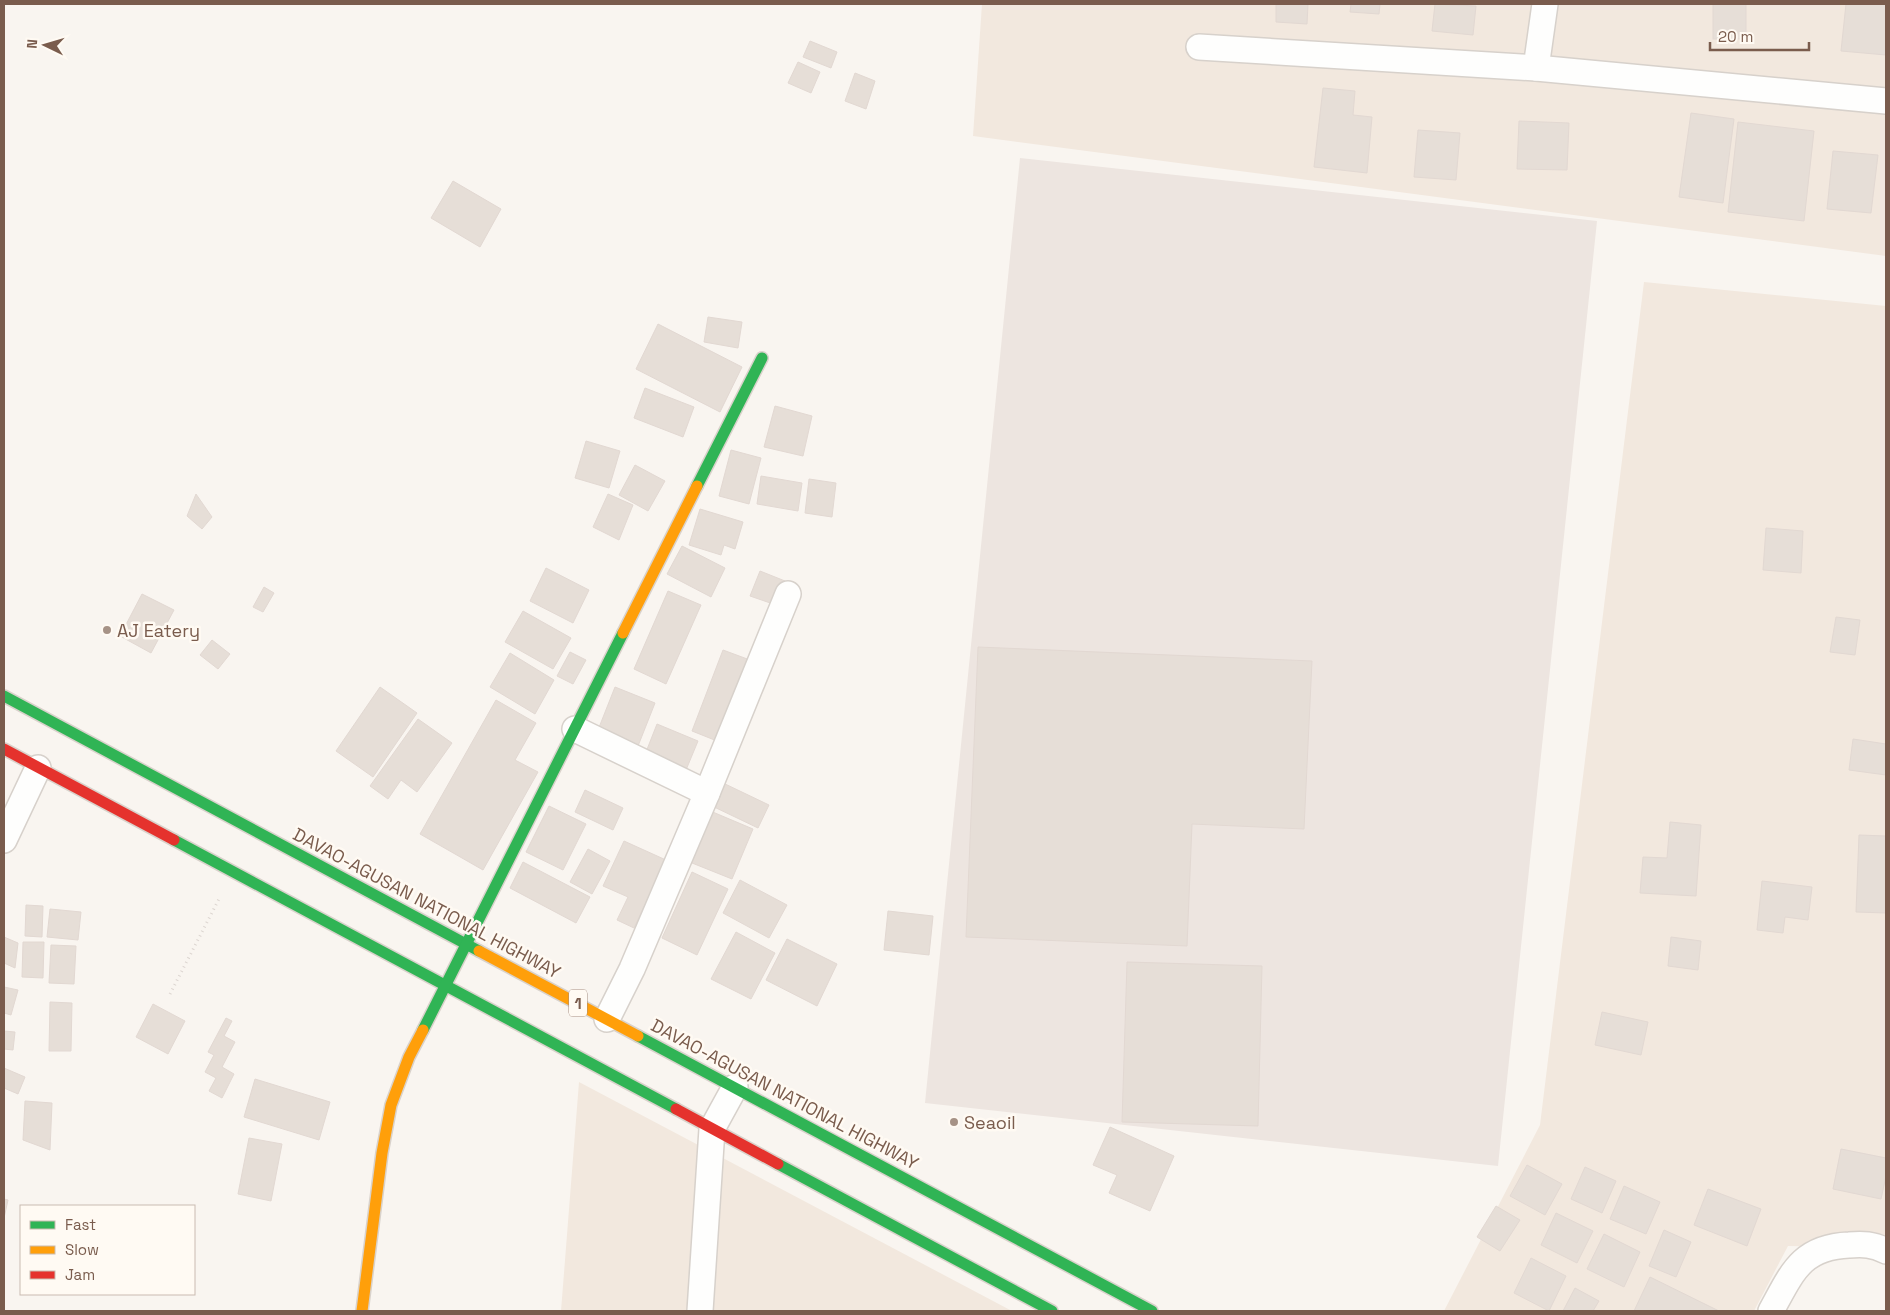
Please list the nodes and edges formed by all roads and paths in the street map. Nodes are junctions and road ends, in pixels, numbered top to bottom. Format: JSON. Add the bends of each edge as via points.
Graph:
{"nodes":[{"id":1,"x":1545,"y":4,"type":"edge"},
{"id":2,"x":1199,"y":47,"type":"dead end"},
{"id":3,"x":1536,"y":68,"type":"junction"},
{"id":4,"x":1886,"y":101,"type":"edge"},
{"id":5,"x":762,"y":358,"type":"dead end"},
{"id":6,"x":788,"y":594,"type":"dead end"},
{"id":7,"x":4,"y":696,"type":"edge"},
{"id":8,"x":575,"y":729,"type":"junction"},
{"id":9,"x":4,"y":749,"type":"edge"},
{"id":10,"x":38,"y":768,"type":"junction"},
{"id":11,"x":707,"y":793,"type":"junction"},
{"id":12,"x":4,"y":840,"type":"edge"},
{"id":13,"x":233,"y":872,"type":"junction"},
{"id":14,"x":466,"y":943,"type":"junction"},
{"id":15,"x":445,"y":986,"type":"junction"},
{"id":16,"x":170,"y":994,"type":"dead end"},
{"id":17,"x":607,"y":1019,"type":"junction"},
{"id":18,"x":735,"y":1087,"type":"junction"},
{"id":19,"x":712,"y":1129,"type":"junction"},
{"id":20,"x":1882,"y":1244,"type":"edge"},
{"id":21,"x":362,"y":1311,"type":"edge"},
{"id":22,"x":700,"y":1311,"type":"edge"},
{"id":23,"x":1052,"y":1311,"type":"edge"},
{"id":24,"x":1152,"y":1311,"type":"edge"},
{"id":25,"x":1771,"y":1311,"type":"edge"}],
"edges":[{"from":1,"to":3,"type":"street"},
{"from":2,"to":3,"type":"street"},
{"from":3,"to":4,"type":"street"},
{"from":5,"to":8,"type":"main road"},
{"from":6,"to":11,"type":"street"},
{"from":7,"to":14,"type":"main road","name":"DAVAO-AGUSAN NATIONAL HIGHWAY","number":"1"},
{"from":8,"to":11,"type":"street"},
{"from":8,"to":14,"type":"main road"},
{"from":9,"to":10,"type":"main road"},
{"from":10,"to":12,"type":"street"},
{"from":10,"to":13,"type":"main road"},
{"from":11,"to":17,"type":"street","via":[[632,969]]},
{"from":13,"to":15,"type":"main road"},
{"from":13,"to":16,"type":"path"},
{"from":14,"to":15,"type":"main road"},
{"from":14,"to":17,"type":"main road","name":"DAVAO-AGUSAN NATIONAL HIGHWAY","number":"1"},
{"from":15,"to":19,"type":"main road"},
{"from":15,"to":21,"type":"main road","via":[[409,1057],[391,1105]]},
{"from":17,"to":18,"type":"main road","name":"DAVAO-AGUSAN NATIONAL HIGHWAY","number":"1"},
{"from":18,"to":19,"type":"street"},
{"from":18,"to":24,"type":"main road","name":"DAVAO-AGUSAN NATIONAL HIGHWAY","number":"1"},
{"from":19,"to":22,"type":"street"},
{"from":19,"to":23,"type":"main road"},
{"from":20,"to":25,"type":"street","via":[[1830,1246],[1809,1255],[1790,1277]]}]}
